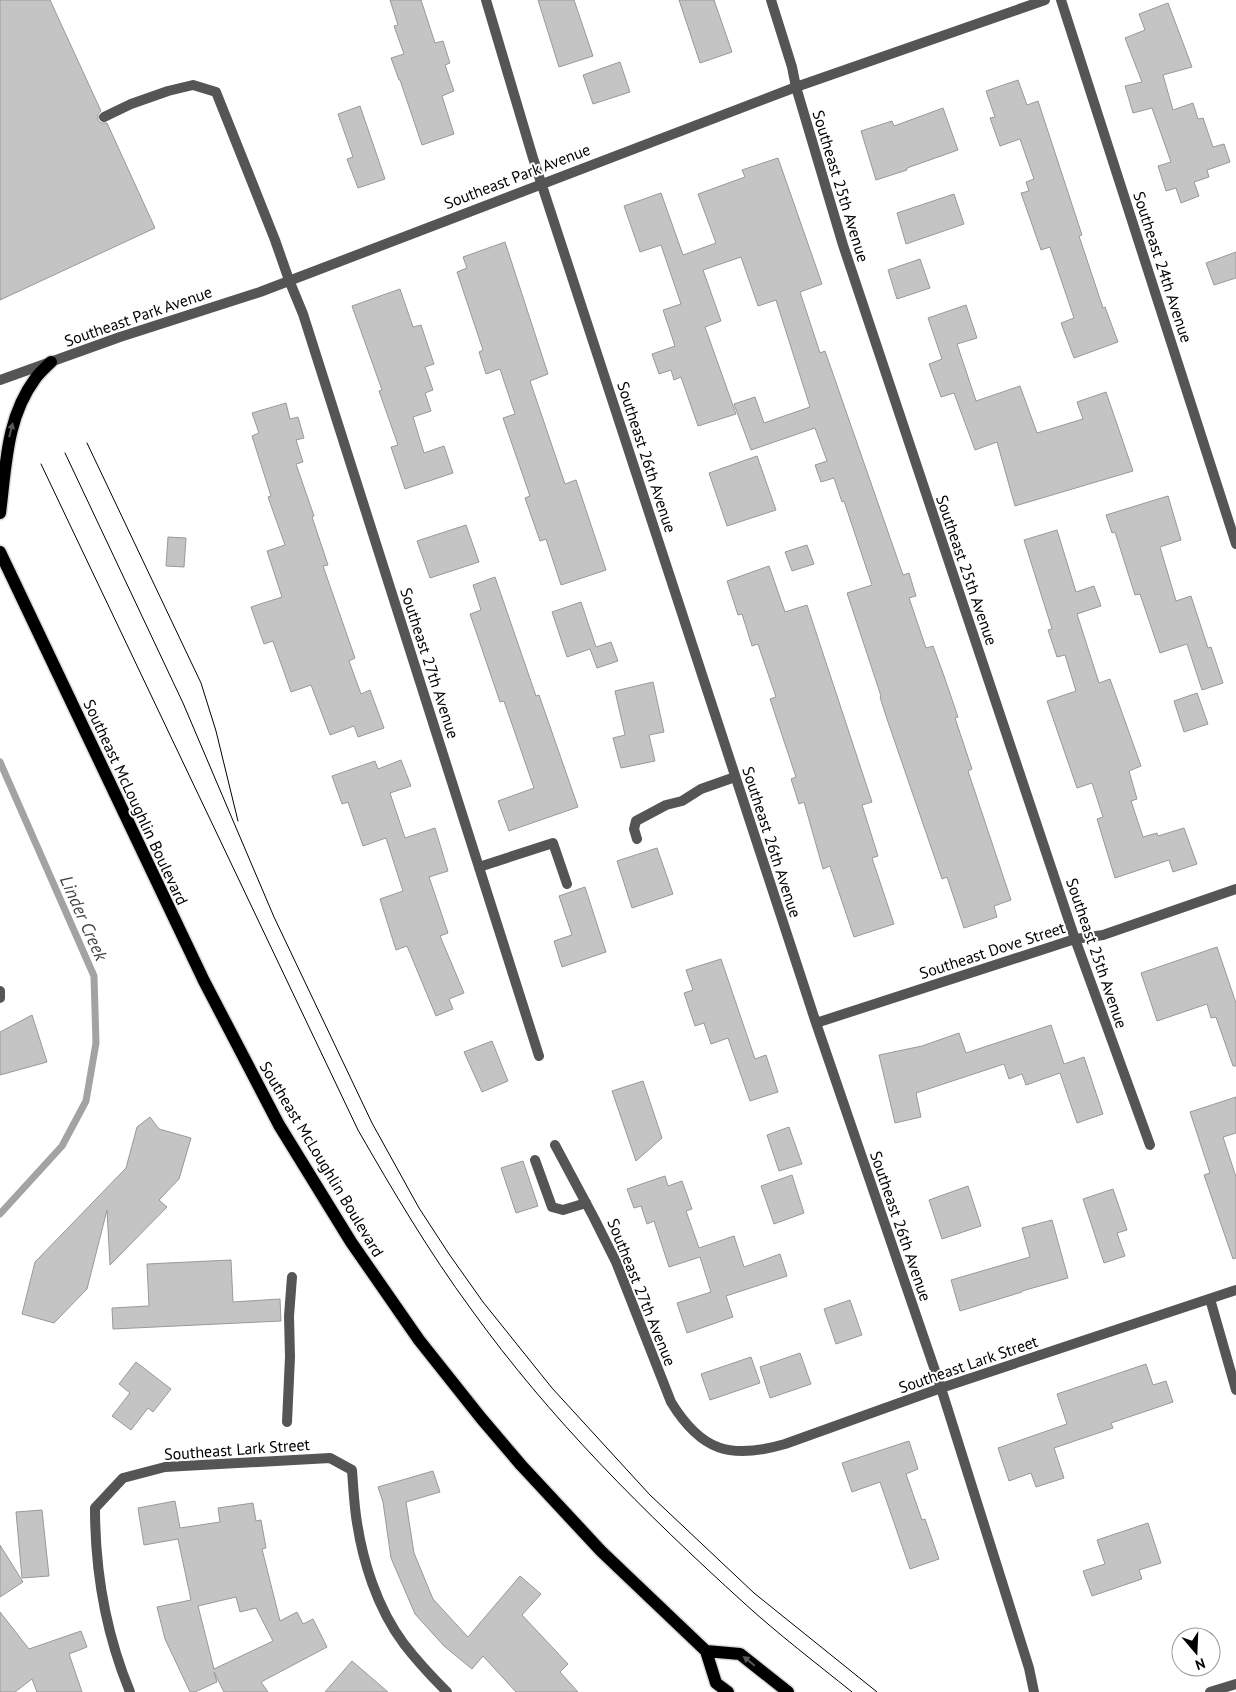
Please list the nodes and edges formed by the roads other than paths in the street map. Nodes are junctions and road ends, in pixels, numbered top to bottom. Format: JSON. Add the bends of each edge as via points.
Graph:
{"nodes":[{"id":1,"x":486,"y":0,"type":"edge"},
{"id":2,"x":771,"y":0,"type":"edge"},
{"id":3,"x":1045,"y":0,"type":"edge"},
{"id":4,"x":1060,"y":0,"type":"edge"},
{"id":5,"x":796,"y":87,"type":"junction"},
{"id":6,"x":104,"y":117,"type":"dead end"},
{"id":7,"x":542,"y":183,"type":"junction"},
{"id":8,"x":289,"y":280,"type":"junction"},
{"id":9,"x":51,"y":362,"type":"junction"},
{"id":10,"x":0,"y":380,"type":"edge"},
{"id":11,"x":0,"y":513,"type":"edge"},
{"id":12,"x":1236,"y":544,"type":"edge"},
{"id":13,"x":0,"y":552,"type":"edge"},
{"id":14,"x":735,"y":778,"type":"junction"},
{"id":15,"x":636,"y":839,"type":"dead end"},
{"id":16,"x":479,"y":867,"type":"junction"},
{"id":17,"x":567,"y":884,"type":"dead end"},
{"id":18,"x":1236,"y":889,"type":"edge"},
{"id":19,"x":1075,"y":939,"type":"junction"},
{"id":20,"x":0,"y":991,"type":"edge"},
{"id":21,"x":0,"y":998,"type":"edge"},
{"id":22,"x":816,"y":1023,"type":"junction"},
{"id":23,"x":539,"y":1056,"type":"dead end"},
{"id":24,"x":555,"y":1145,"type":"dead end"},
{"id":25,"x":1150,"y":1145,"type":"dead end"},
{"id":26,"x":534,"y":1160,"type":"dead end"},
{"id":27,"x":586,"y":1202,"type":"junction"},
{"id":28,"x":292,"y":1277,"type":"dead end"},
{"id":29,"x":1236,"y":1290,"type":"edge"},
{"id":30,"x":1210,"y":1298,"type":"junction"},
{"id":31,"x":941,"y":1388,"type":"junction"},
{"id":32,"x":1236,"y":1390,"type":"edge"},
{"id":33,"x":287,"y":1422,"type":"dead end"},
{"id":34,"x":709,"y":1444,"type":"joint"},
{"id":35,"x":706,"y":1651,"type":"junction"},
{"id":36,"x":1236,"y":1684,"type":"edge"},
{"id":37,"x":130,"y":1692,"type":"edge"},
{"id":38,"x":447,"y":1692,"type":"edge"},
{"id":39,"x":728,"y":1692,"type":"edge"},
{"id":40,"x":788,"y":1692,"type":"edge"},
{"id":41,"x":1034,"y":1692,"type":"edge"},
{"id":42,"x":1210,"y":1692,"type":"edge"}],
"edges":[{"from":1,"to":7,"type":"street","name":"Southeast 26th Avenue"},
{"from":2,"to":5,"type":"street","name":"Southeast 25th Avenue"},
{"from":3,"to":5,"type":"street","name":"Southeast Park Avenue"},
{"from":4,"to":12,"type":"street","name":"Southeast 24th Avenue"},
{"from":5,"to":7,"type":"street","name":"Southeast Park Avenue"},
{"from":5,"to":19,"type":"street","name":"Southeast 25th Avenue","via":[[843,245]]},
{"from":6,"to":8,"type":"street","name":"Southeast 27th Avenue","via":[[131,104],[184,87],[193,85],[216,92]]},
{"from":7,"to":8,"type":"street","name":"Southeast Park Avenue"},
{"from":7,"to":14,"type":"street","name":"Southeast 26th Avenue"},
{"from":8,"to":9,"type":"street","name":"Southeast Park Avenue"},
{"from":8,"to":16,"type":"street","name":"Southeast 27th Avenue","via":[[303,314]]},
{"from":9,"to":10,"type":"street","name":"Southeast Park Avenue"},
{"from":11,"to":9,"type":"main road","one_way":true,"via":[[10,434],[16,413],[35,378]]},
{"from":13,"to":35,"type":"main road","name":"Southeast McLoughlin Boulevard","via":[[218,1008],[279,1125],[351,1242],[439,1366],[522,1465],[601,1550]]},
{"from":14,"to":15,"type":"street","via":[[701,789],[636,821]]},
{"from":14,"to":22,"type":"street","name":"Southeast 26th Avenue"},
{"from":16,"to":17,"type":"street","via":[[553,843]]},
{"from":16,"to":23,"type":"street","name":"Southeast 27th Avenue"},
{"from":18,"to":19,"type":"street","name":"Southeast Dove Street","via":[[1103,935]]},
{"from":19,"to":22,"type":"street","name":"Southeast Dove Street"},
{"from":19,"to":25,"type":"street","name":"Southeast 25th Avenue"},
{"from":20,"to":21,"type":"street"},
{"from":22,"to":31,"type":"street","name":"Southeast 26th Avenue"},
{"from":24,"to":27,"type":"street","name":"Southeast 27th Avenue"},
{"from":26,"to":27,"type":"street","via":[[552,1207],[563,1210]]},
{"from":27,"to":34,"type":"street","name":"Southeast 27th Avenue","via":[[616,1262],[671,1402],[682,1421]]},
{"from":28,"to":33,"type":"street","via":[[288,1316]]},
{"from":29,"to":30,"type":"street","name":"Southeast Lark Street"},
{"from":30,"to":31,"type":"street","name":"Southeast Lark Street"},
{"from":30,"to":32,"type":"street"},
{"from":31,"to":34,"type":"street","name":"Southeast Lark Street","via":[[766,1450],[745,1452]]},
{"from":31,"to":41,"type":"street","name":"Southeast 26th Avenue"},
{"from":35,"to":39,"type":"main road","name":"Southeast McLoughlin Boulevard","via":[[716,1683]]},
{"from":40,"to":35,"type":"main road","one_way":true,"via":[[740,1654]]},
{"from":36,"to":42,"type":"street"},
{"from":37,"to":38,"type":"street","name":"Southeast Lark Street","via":[[107,1618],[95,1544],[95,1508],[123,1478],[165,1467],[330,1458],[352,1470],[360,1541],[387,1615],[402,1642]]}]}
